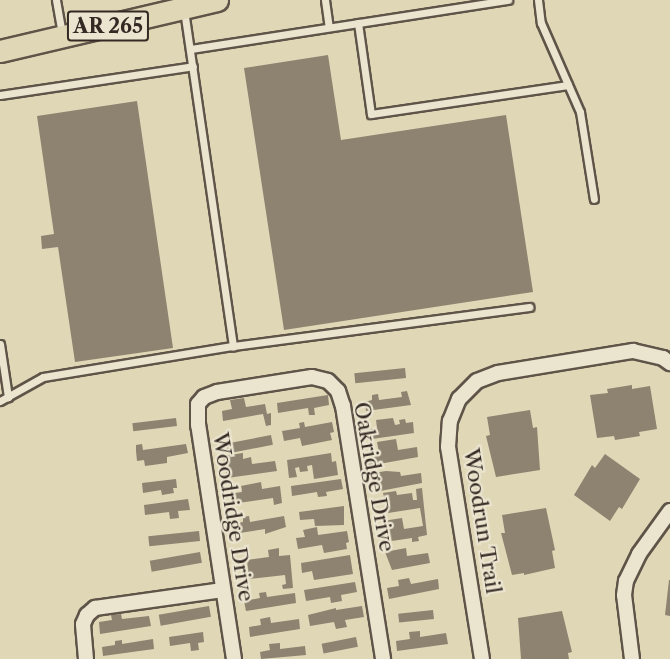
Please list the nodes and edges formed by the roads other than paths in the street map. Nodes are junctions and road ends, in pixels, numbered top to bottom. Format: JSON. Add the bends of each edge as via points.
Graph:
{"nodes":[{"id":1,"x":56,"y":0,"type":"edge"},
{"id":2,"x":217,"y":0,"type":"edge"},
{"id":3,"x":325,"y":0,"type":"edge"},
{"id":4,"x":508,"y":0,"type":"edge"},
{"id":5,"x":538,"y":0,"type":"edge"},
{"id":6,"x":183,"y":8,"type":"junction"},
{"id":7,"x":358,"y":23,"type":"junction"},
{"id":8,"x":330,"y":27,"type":"junction"},
{"id":9,"x":63,"y":36,"type":"junction"},
{"id":10,"x":190,"y":49,"type":"junction"},
{"id":11,"x":0,"y":51,"type":"edge"},
{"id":12,"x":193,"y":66,"type":"junction"},
{"id":13,"x":568,"y":86,"type":"junction"},
{"id":14,"x":0,"y":95,"type":"edge"},
{"id":15,"x":594,"y":199,"type":"dead end"},
{"id":16,"x":529,"y":308,"type":"dead end"},
{"id":17,"x":0,"y":344,"type":"edge"},
{"id":18,"x":233,"y":346,"type":"junction"},
{"id":19,"x":670,"y":363,"type":"edge"},
{"id":20,"x":217,"y":392,"type":"joint"},
{"id":21,"x":8,"y":397,"type":"junction"},
{"id":22,"x":0,"y":401,"type":"edge"},
{"id":23,"x":670,"y":511,"type":"edge"},
{"id":24,"x":223,"y":590,"type":"junction"},
{"id":25,"x":86,"y":659,"type":"edge"},
{"id":26,"x":234,"y":659,"type":"edge"},
{"id":27,"x":383,"y":659,"type":"edge"},
{"id":28,"x":482,"y":659,"type":"edge"},
{"id":29,"x":632,"y":659,"type":"edge"}],
"edges":[{"from":1,"to":9,"type":"lane"},
{"from":2,"to":6,"type":"main road","number":"AR 265"},
{"from":3,"to":8,"type":"lane"},
{"from":4,"to":7,"type":"lane"},
{"from":5,"to":13,"type":"lane","via":[[541,23]]},
{"from":6,"to":9,"type":"main road","number":"AR 265"},
{"from":6,"to":10,"type":"lane"},
{"from":7,"to":8,"type":"lane"},
{"from":7,"to":13,"type":"lane","via":[[371,114]]},
{"from":8,"to":10,"type":"lane"},
{"from":9,"to":11,"type":"main road","number":"AR 265"},
{"from":10,"to":12,"type":"lane"},
{"from":12,"to":14,"type":"lane"},
{"from":12,"to":18,"type":"lane"},
{"from":13,"to":15,"type":"lane","via":[[580,112]]},
{"from":16,"to":18,"type":"lane"},
{"from":17,"to":21,"type":"lane"},
{"from":18,"to":21,"type":"lane","via":[[43,377]]},
{"from":19,"to":28,"type":"street","name":"Woodrun Trail","via":[[633,351],[498,373],[477,381],[459,399],[450,421],[448,447]]},
{"from":20,"to":24,"type":"street","name":"Woodridge Drive","via":[[204,397],[197,413]]},
{"from":20,"to":27,"type":"street","name":"Oakridge Drive","via":[[312,377],[328,381],[338,391]]},
{"from":21,"to":22,"type":"lane"},
{"from":23,"to":29,"type":"street","via":[[639,554],[626,581],[624,595]]},
{"from":24,"to":25,"type":"street","via":[[95,608],[83,624]]},
{"from":24,"to":26,"type":"street","name":"Woodridge Drive"}]}
